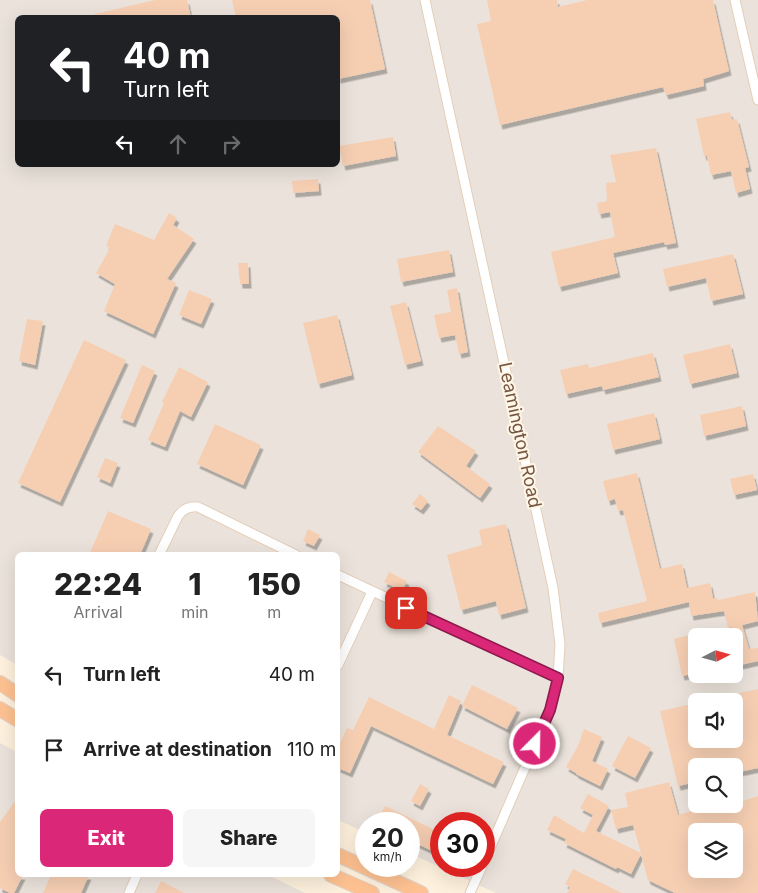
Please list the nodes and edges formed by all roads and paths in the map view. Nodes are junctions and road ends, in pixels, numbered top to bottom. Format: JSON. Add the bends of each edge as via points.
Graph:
{"nodes":[{"id":1,"x":425,"y":0,"type":"edge"},
{"id":2,"x":735,"y":0,"type":"edge"},
{"id":3,"x":758,"y":100,"type":"edge"},
{"id":4,"x":160,"y":552,"type":"edge"},
{"id":5,"x":290,"y":552,"type":"edge"},
{"id":6,"x":340,"y":576,"type":"edge"},
{"id":7,"x":372,"y":592,"type":"junction"},
{"id":8,"x":340,"y":661,"type":"edge"},
{"id":9,"x":558,"y":678,"type":"junction"},
{"id":10,"x":0,"y":683,"type":"edge"},
{"id":11,"x":15,"y":693,"type":"edge"},
{"id":12,"x":0,"y":709,"type":"edge"},
{"id":13,"x":15,"y":718,"type":"edge"},
{"id":14,"x":495,"y":837,"type":"edge"},
{"id":15,"x":340,"y":856,"type":"edge"},
{"id":16,"x":136,"y":877,"type":"edge"},
{"id":17,"x":336,"y":877,"type":"edge"},
{"id":18,"x":477,"y":877,"type":"edge"},
{"id":19,"x":129,"y":893,"type":"edge"},
{"id":20,"x":372,"y":893,"type":"edge"},
{"id":21,"x":421,"y":893,"type":"edge"},
{"id":22,"x":470,"y":893,"type":"edge"}],
"edges":[{"from":1,"to":9,"type":"street","name":"Leamington Road","via":[[553,588],[560,644]]},
{"from":2,"to":3,"type":"street"},
{"from":4,"to":5,"type":"street","via":[[178,516],[193,507]]},
{"from":6,"to":7,"type":"street"},
{"from":7,"to":8,"type":"street"},
{"from":7,"to":9,"type":"street"},
{"from":9,"to":14,"type":"street","name":"Leamington Road","via":[[550,710]]},
{"from":10,"to":11,"type":"highway"},
{"from":12,"to":13,"type":"highway"},
{"from":15,"to":21,"type":"highway"},
{"from":16,"to":19,"type":"street"},
{"from":17,"to":20,"type":"highway"},
{"from":18,"to":22,"type":"street"}]}
